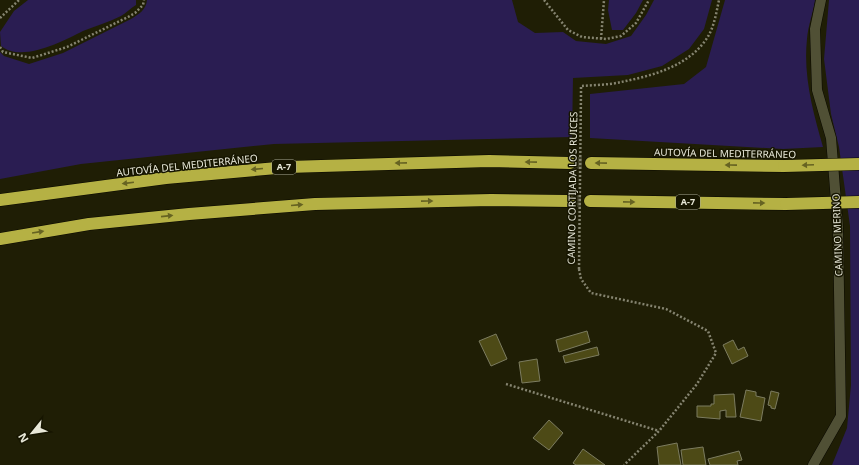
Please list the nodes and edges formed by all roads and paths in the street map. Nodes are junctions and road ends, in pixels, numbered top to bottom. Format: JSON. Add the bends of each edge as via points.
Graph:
{"nodes":[{"id":1,"x":19,"y":0,"type":"edge"},
{"id":2,"x":144,"y":0,"type":"edge"},
{"id":3,"x":544,"y":0,"type":"edge"},
{"id":4,"x":604,"y":0,"type":"edge"},
{"id":5,"x":649,"y":0,"type":"edge"},
{"id":6,"x":719,"y":0,"type":"edge"},
{"id":7,"x":821,"y":0,"type":"edge"},
{"id":8,"x":0,"y":18,"type":"edge"},
{"id":9,"x":601,"y":39,"type":"junction"},
{"id":10,"x":0,"y":47,"type":"edge"},
{"id":11,"x":570,"y":162,"type":"tunnel mouth"},
{"id":12,"x":591,"y":163,"type":"tunnel mouth"},
{"id":13,"x":859,"y":164,"type":"edge"},
{"id":14,"x":0,"y":200,"type":"edge"},
{"id":15,"x":569,"y":201,"type":"tunnel mouth"},
{"id":16,"x":590,"y":201,"type":"tunnel mouth"},
{"id":17,"x":859,"y":202,"type":"edge"},
{"id":18,"x":0,"y":239,"type":"edge"},
{"id":19,"x":506,"y":384,"type":"dead end"},
{"id":20,"x":659,"y":431,"type":"junction"},
{"id":21,"x":624,"y":465,"type":"edge"},
{"id":22,"x":813,"y":465,"type":"edge"}],
"edges":[{"from":1,"to":8,"type":"path"},
{"from":2,"to":10,"type":"path","via":[[144,5],[135,13],[67,47],[46,54],[32,58],[3,52]]},
{"from":3,"to":9,"type":"path","via":[[568,30],[582,37]]},
{"from":4,"to":9,"type":"path"},
{"from":5,"to":9,"type":"path","via":[[636,23],[621,36]]},
{"from":6,"to":20,"type":"path","name":"CAMINO CORTIJADA LOS RUICES","bridge":true,"via":[[715,21],[706,40],[678,65],[620,83],[581,86],[581,279],[591,293],[666,309],[708,331],[716,353],[697,384]]},
{"from":7,"to":22,"type":"street","name":"CAMINO MERINO","via":[[815,29],[817,90],[831,138],[838,227],[841,416]]},
{"from":11,"to":14,"type":"highway","name":"AUTOVÍA DEL MEDITERRÁNEO","number":"A-7","one_way":true,"via":[[481,161],[288,167],[166,178]]},
{"from":13,"to":12,"type":"highway","name":"AUTOVÍA DEL MEDITERRÁNEO","one_way":true,"bridge":true,"via":[[784,166]]},
{"from":18,"to":15,"type":"highway","one_way":true,"via":[[89,224],[314,204]]},
{"from":16,"to":17,"type":"highway","number":"A-7","one_way":true,"bridge":true,"via":[[786,204]]},
{"from":19,"to":20,"type":"path"},
{"from":20,"to":21,"type":"path","name":"CAMINO CORTIJADA LOS RUICES"}]}
